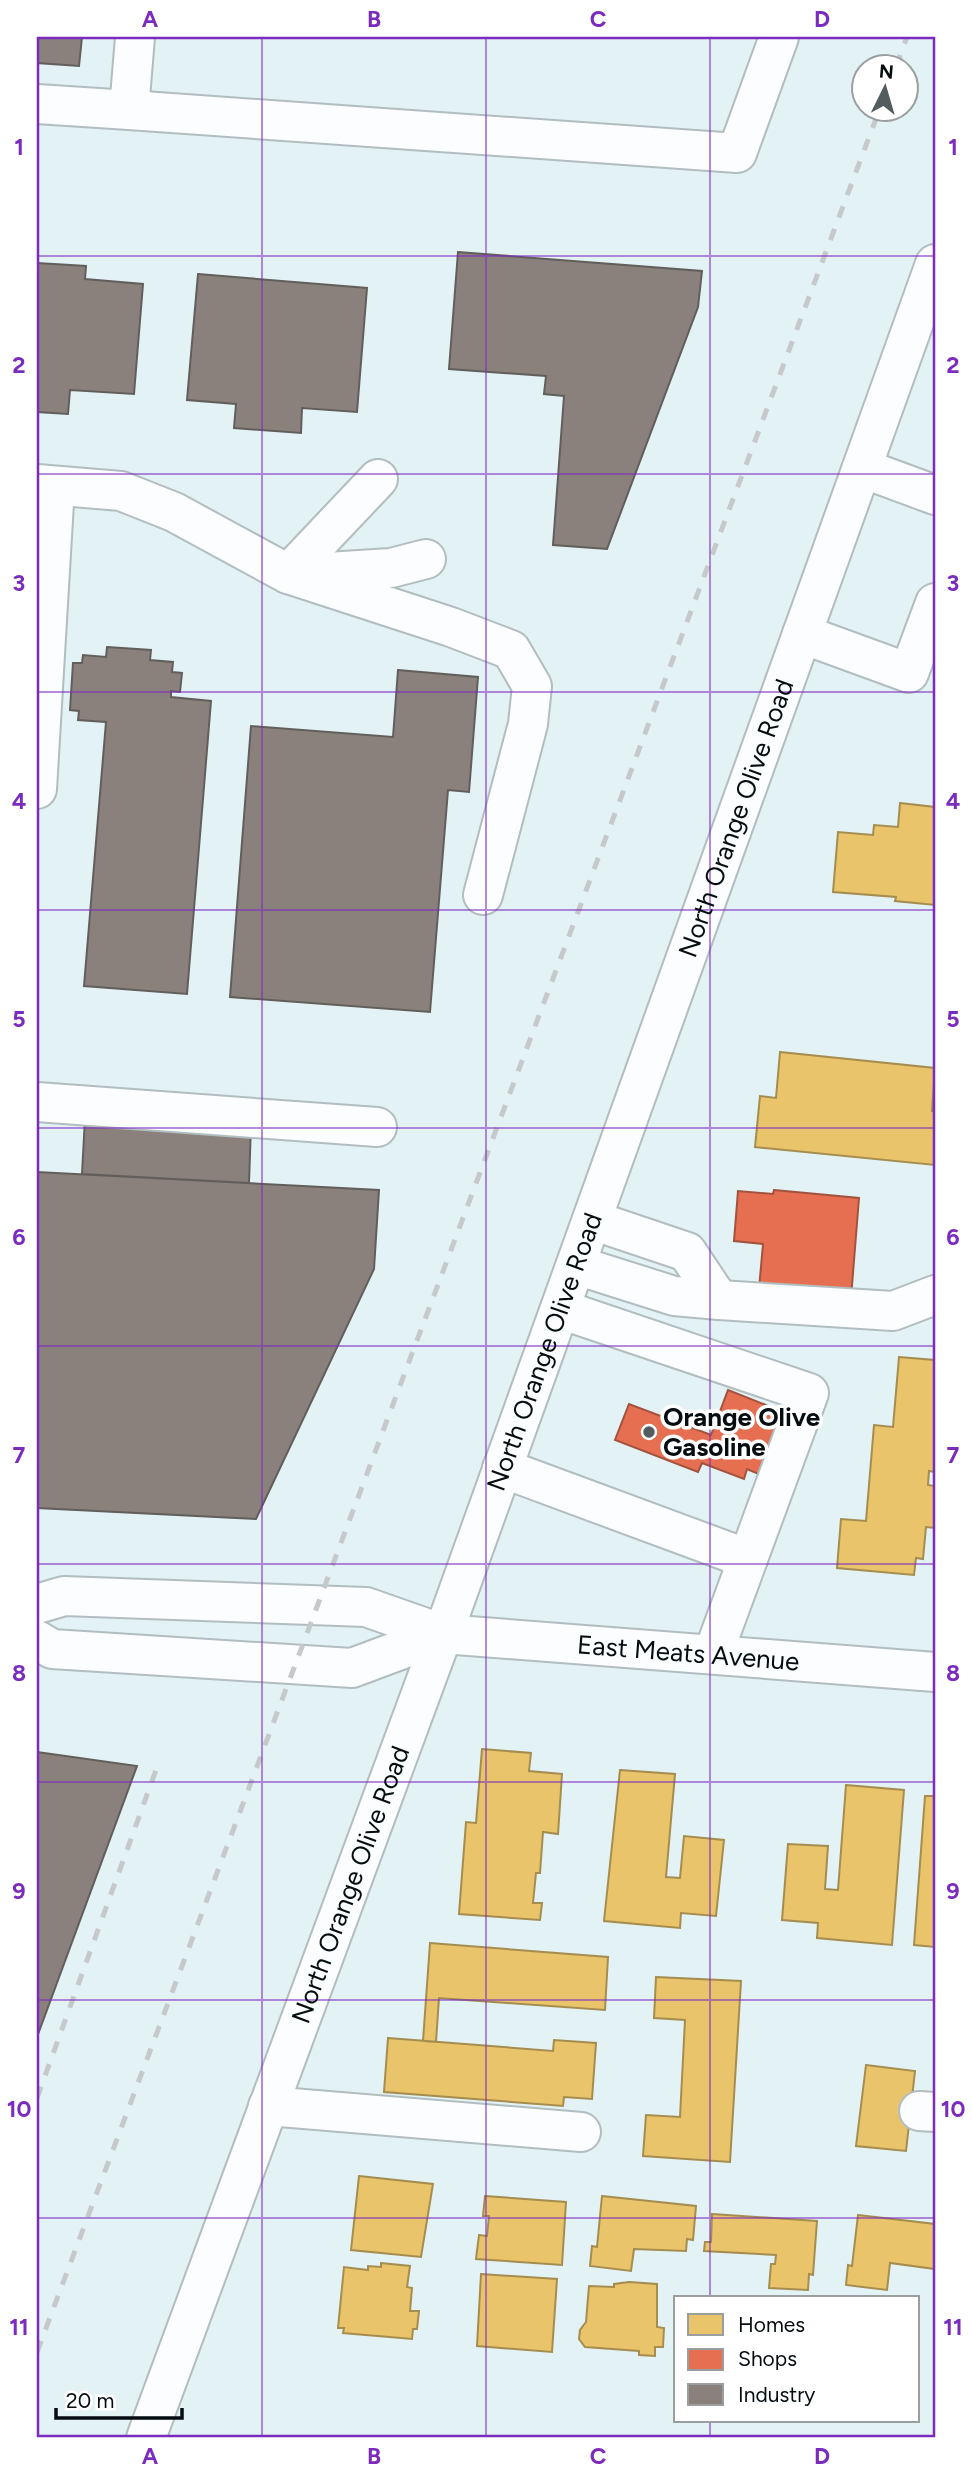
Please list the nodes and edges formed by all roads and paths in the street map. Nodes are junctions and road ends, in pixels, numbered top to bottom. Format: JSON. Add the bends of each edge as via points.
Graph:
{"nodes":[{"id":1,"x":135,"y":37,"type":"edge"},
{"id":2,"x":779,"y":37,"type":"edge"},
{"id":3,"x":37,"y":104,"type":"edge"},
{"id":4,"x":129,"y":110,"type":"junction"},
{"id":5,"x":935,"y":264,"type":"edge"},
{"id":6,"x":862,"y":468,"type":"junction"},
{"id":7,"x":378,"y":479,"type":"dead end"},
{"id":8,"x":46,"y":485,"type":"edge"},
{"id":9,"x":935,"y":495,"type":"edge"},
{"id":10,"x":426,"y":559,"type":"dead end"},
{"id":11,"x":288,"y":574,"type":"junction"},
{"id":12,"x":43,"y":597,"type":"edge"},
{"id":13,"x":935,"y":603,"type":"edge"},
{"id":14,"x":802,"y":634,"type":"junction"},
{"id":15,"x":37,"y":789,"type":"edge"},
{"id":16,"x":483,"y":894,"type":"dead end"},
{"id":17,"x":37,"y":1102,"type":"edge"},
{"id":18,"x":377,"y":1127,"type":"dead end"},
{"id":19,"x":592,"y":1220,"type":"junction"},
{"id":20,"x":576,"y":1265,"type":"junction"},
{"id":21,"x":935,"y":1295,"type":"edge"},
{"id":22,"x":719,"y":1300,"type":"junction"},
{"id":23,"x":560,"y":1309,"type":"junction"},
{"id":24,"x":502,"y":1468,"type":"junction"},
{"id":25,"x":748,"y":1559,"type":"junction"},
{"id":26,"x":37,"y":1604,"type":"edge"},
{"id":27,"x":443,"y":1634,"type":"junction"},
{"id":28,"x":37,"y":1640,"type":"edge"},
{"id":29,"x":713,"y":1654,"type":"junction"},
{"id":30,"x":935,"y":1672,"type":"edge"},
{"id":31,"x":268,"y":2106,"type":"junction"},
{"id":32,"x":581,"y":2132,"type":"dead end"},
{"id":33,"x":146,"y":2438,"type":"edge"}],
"edges":[{"from":1,"to":4,"type":"street"},
{"from":2,"to":4,"type":"street","via":[[737,153]]},
{"from":3,"to":4,"type":"street"},
{"from":5,"to":6,"type":"street","name":"North Orange Olive Road"},
{"from":6,"to":9,"type":"street"},
{"from":6,"to":14,"type":"street","name":"North Orange Olive Road"},
{"from":7,"to":11,"type":"street"},
{"from":8,"to":11,"type":"street","via":[[121,491],[174,512]]},
{"from":8,"to":12,"type":"street"},
{"from":10,"to":11,"type":"street","via":[[391,568]]},
{"from":11,"to":16,"type":"street","via":[[511,650],[522,664],[532,686],[528,724]]},
{"from":12,"to":15,"type":"street"},
{"from":13,"to":14,"type":"street","via":[[909,673]]},
{"from":14,"to":19,"type":"street","name":"North Orange Olive Road"},
{"from":17,"to":18,"type":"street"},
{"from":19,"to":20,"type":"street","name":"North Orange Olive Road"},
{"from":19,"to":22,"type":"street","via":[[687,1252]]},
{"from":20,"to":22,"type":"street","via":[[674,1296]]},
{"from":20,"to":23,"type":"street","name":"North Orange Olive Road"},
{"from":21,"to":22,"type":"street","via":[[893,1311]]},
{"from":23,"to":24,"type":"street","name":"North Orange Olive Road"},
{"from":23,"to":25,"type":"street","via":[[809,1392]]},
{"from":24,"to":25,"type":"street"},
{"from":24,"to":27,"type":"street","name":"North Orange Olive Road"},
{"from":25,"to":29,"type":"street"},
{"from":26,"to":27,"type":"street","name":"East Meats Avenue","via":[[64,1596],[366,1607]]},
{"from":27,"to":28,"type":"street","name":"East Meats Avenue","via":[[352,1668],[52,1649]]},
{"from":27,"to":29,"type":"street","name":"East Meats Avenue"},
{"from":27,"to":31,"type":"street","name":"North Orange Olive Road"},
{"from":29,"to":30,"type":"street","name":"East Meats Avenue"},
{"from":31,"to":32,"type":"street"},
{"from":31,"to":33,"type":"street","name":"North Orange Olive Road"}]}
